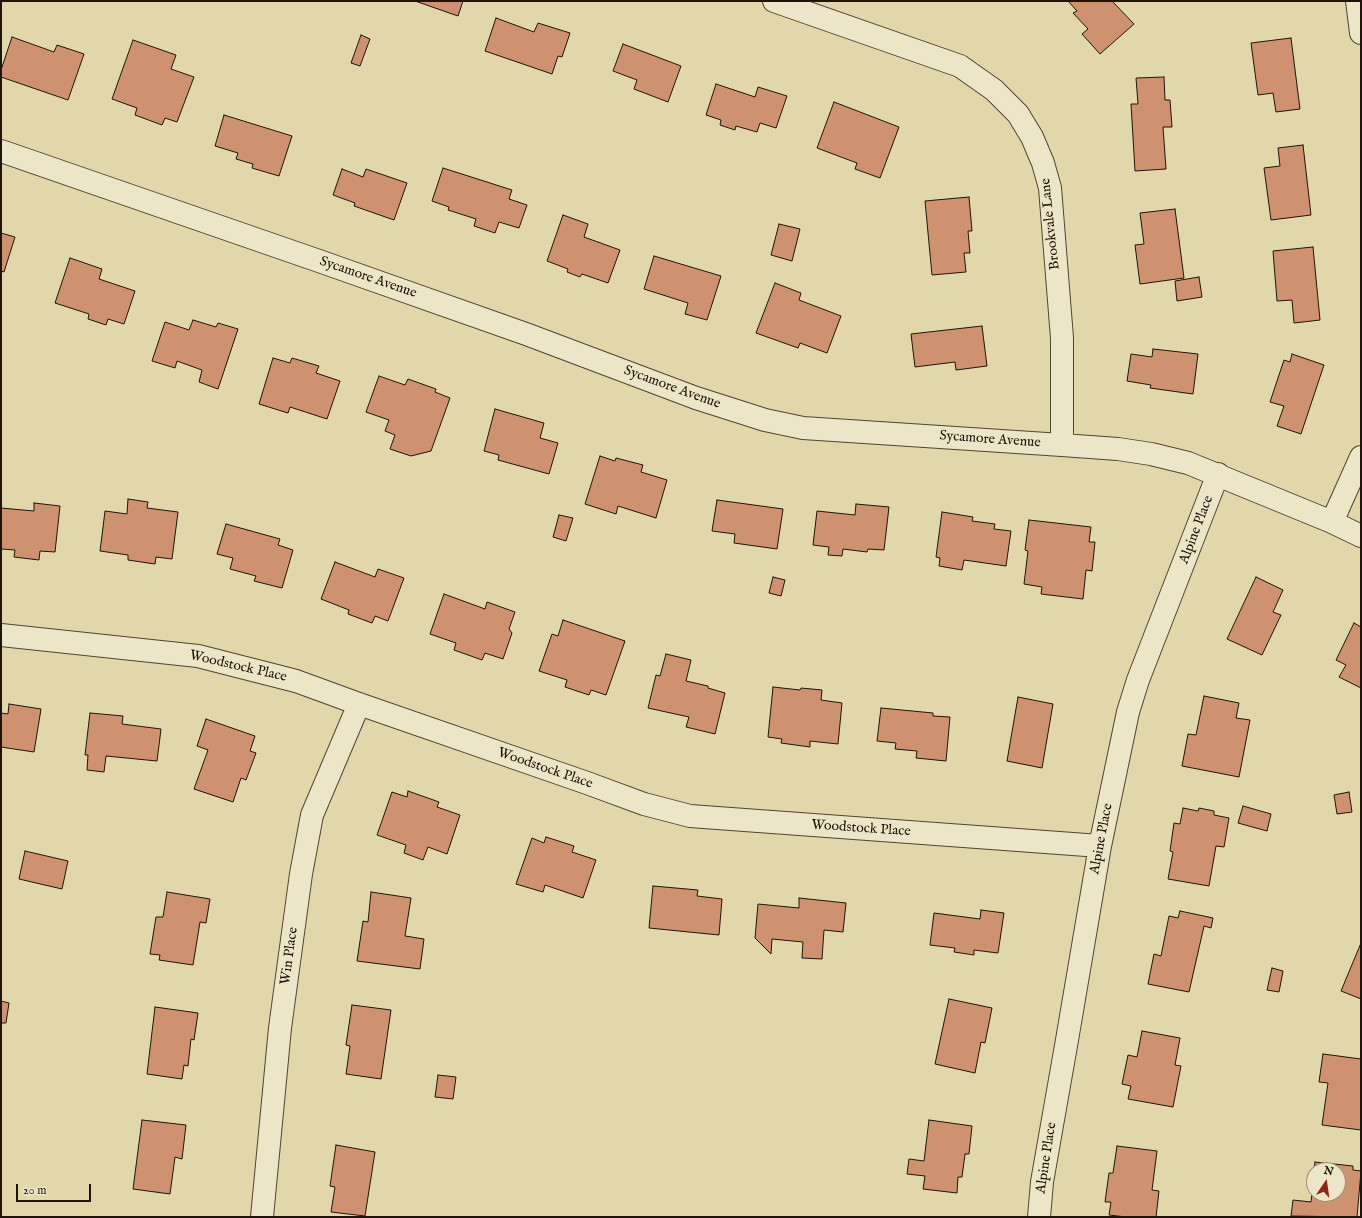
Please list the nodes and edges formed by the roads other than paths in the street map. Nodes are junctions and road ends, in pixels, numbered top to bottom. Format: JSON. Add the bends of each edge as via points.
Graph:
{"nodes":[{"id":1,"x":774,"y":1,"type":"edge"},
{"id":2,"x":1357,"y":1,"type":"edge"},
{"id":3,"x":1361,"y":33,"type":"edge"},
{"id":4,"x":1,"y":151,"type":"edge"},
{"id":5,"x":1062,"y":445,"type":"junction"},
{"id":6,"x":1361,"y":457,"type":"edge"},
{"id":7,"x":1218,"y":474,"type":"junction"},
{"id":8,"x":1332,"y":522,"type":"junction"},
{"id":9,"x":1361,"y":536,"type":"edge"},
{"id":10,"x":1,"y":635,"type":"edge"},
{"id":11,"x":359,"y":704,"type":"junction"},
{"id":12,"x":1100,"y":846,"type":"junction"},
{"id":13,"x":262,"y":1217,"type":"edge"},
{"id":14,"x":1039,"y":1217,"type":"edge"}],
"edges":[{"from":1,"to":5,"type":"street","name":"Brookvale Lane","via":[[960,66],[994,90],[1018,114],[1032,137],[1050,188],[1062,338]]},
{"from":2,"to":3,"type":"street"},
{"from":4,"to":5,"type":"street","name":"Sycamore Avenue","via":[[526,334],[696,398],[765,420],[803,428]]},
{"from":5,"to":7,"type":"street","name":"Sycamore Avenue","via":[[1151,454]]},
{"from":6,"to":8,"type":"street"},
{"from":7,"to":8,"type":"street","name":"Sycamore Avenue"},
{"from":7,"to":12,"type":"street","name":"Alpine Place","via":[[1138,680],[1128,712]]},
{"from":8,"to":9,"type":"street","name":"Sycamore Avenue"},
{"from":10,"to":11,"type":"street","name":"Woodstock Place","via":[[198,656],[296,681]]},
{"from":11,"to":12,"type":"street","name":"Woodstock Place","via":[[644,804],[690,816]]},
{"from":11,"to":13,"type":"street","name":"Win Place","via":[[312,815],[301,874],[280,1028]]},
{"from":12,"to":14,"type":"street","name":"Alpine Place","via":[[1042,1182]]}]}
